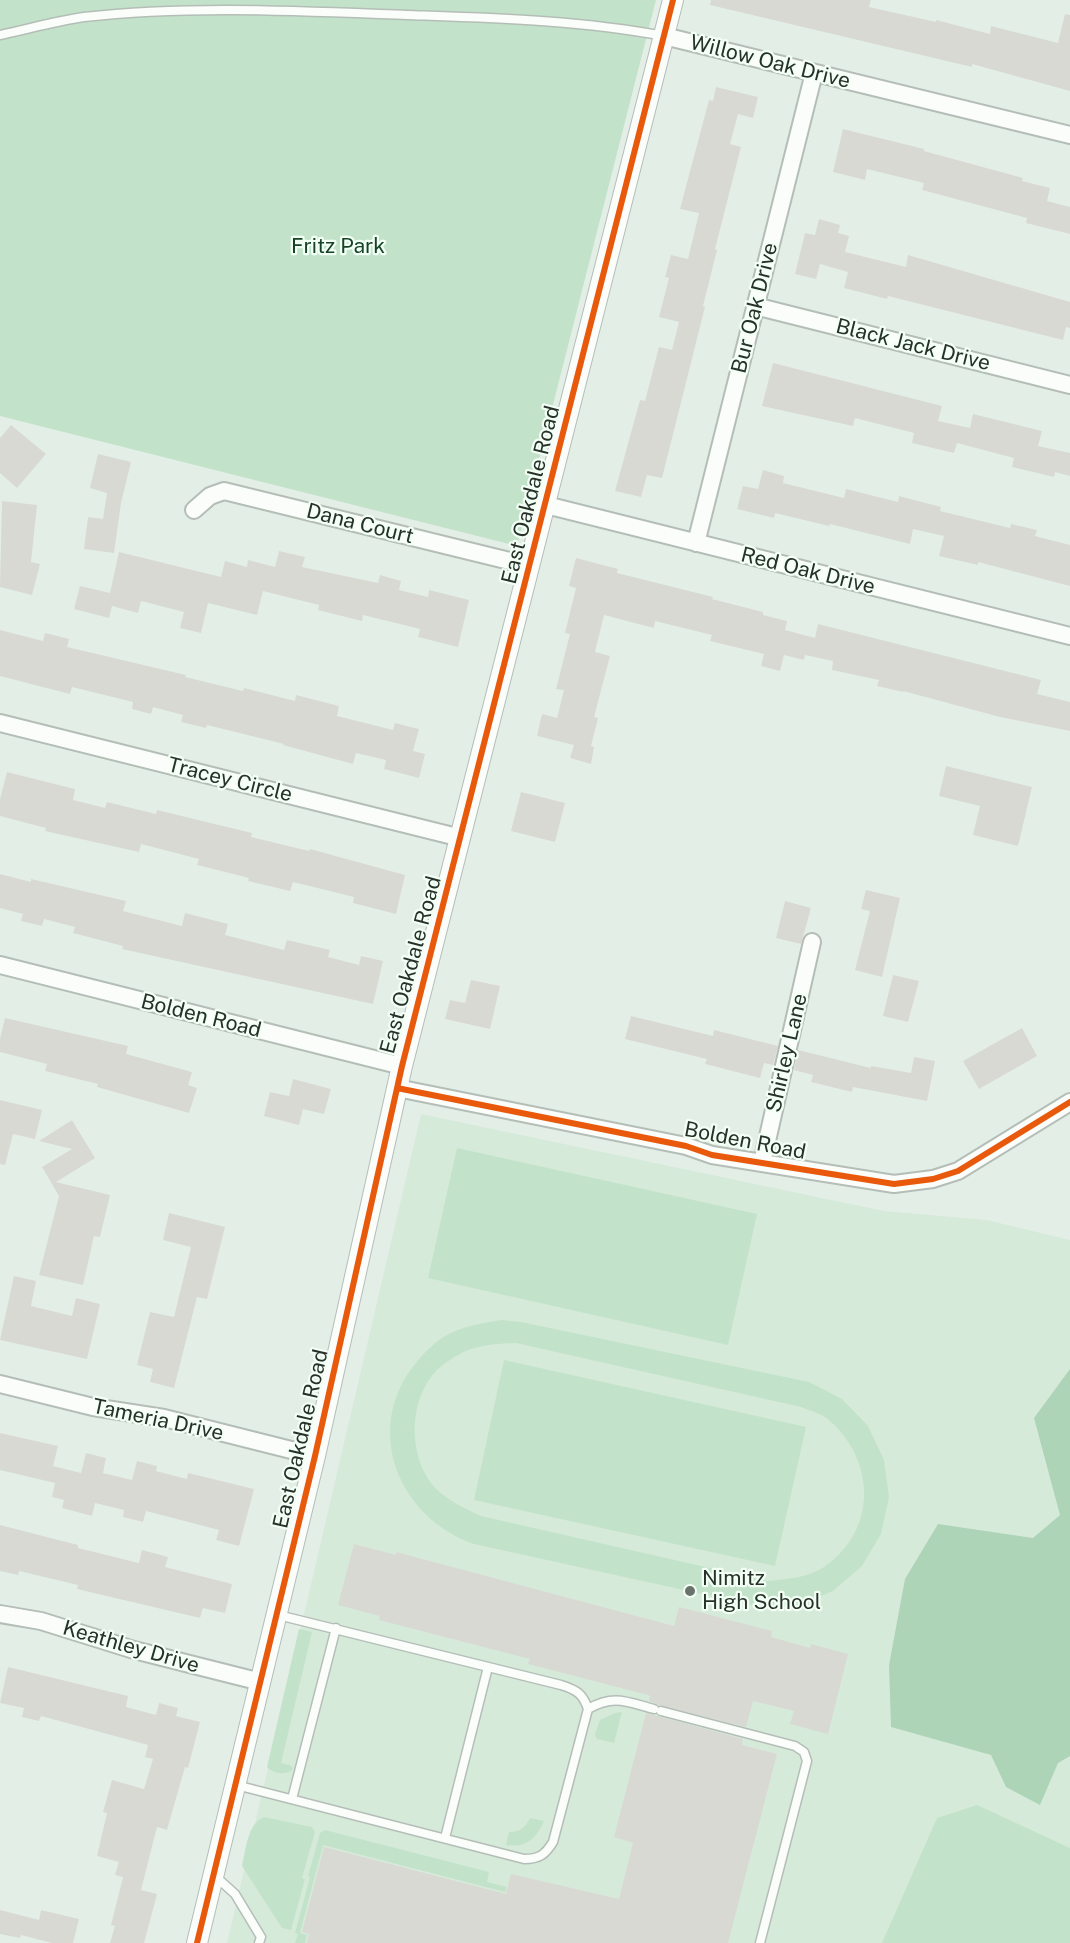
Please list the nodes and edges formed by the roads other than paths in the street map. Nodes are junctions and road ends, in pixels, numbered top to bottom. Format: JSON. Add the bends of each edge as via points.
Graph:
{"nodes":[{"id":1,"x":673,"y":0,"type":"edge"},
{"id":2,"x":0,"y":35,"type":"edge"},
{"id":3,"x":664,"y":36,"type":"junction"},
{"id":4,"x":814,"y":73,"type":"junction"},
{"id":5,"x":1070,"y":135,"type":"edge"},
{"id":6,"x":755,"y":306,"type":"junction"},
{"id":7,"x":1070,"y":385,"type":"edge"},
{"id":8,"x":546,"y":506,"type":"junction"},
{"id":9,"x":194,"y":510,"type":"dead end"},
{"id":10,"x":696,"y":543,"type":"junction"},
{"id":11,"x":530,"y":566,"type":"junction"},
{"id":12,"x":1070,"y":636,"type":"edge"},
{"id":13,"x":0,"y":723,"type":"edge"},
{"id":14,"x":461,"y":838,"type":"junction"},
{"id":15,"x":812,"y":942,"type":"dead end"},
{"id":16,"x":0,"y":965,"type":"edge"},
{"id":17,"x":402,"y":1066,"type":"junction"},
{"id":18,"x":397,"y":1088,"type":"junction"},
{"id":19,"x":1070,"y":1101,"type":"edge"},
{"id":20,"x":762,"y":1163,"type":"junction"},
{"id":21,"x":0,"y":1384,"type":"edge"},
{"id":22,"x":315,"y":1456,"type":"junction"},
{"id":23,"x":0,"y":1614,"type":"edge"},
{"id":24,"x":277,"y":1615,"type":"junction"},
{"id":25,"x":336,"y":1628,"type":"junction"},
{"id":26,"x":488,"y":1667,"type":"junction"},
{"id":27,"x":261,"y":1682,"type":"junction"},
{"id":28,"x":588,"y":1709,"type":"junction"},
{"id":29,"x":236,"y":1785,"type":"junction"},
{"id":30,"x":292,"y":1799,"type":"junction"},
{"id":31,"x":445,"y":1838,"type":"junction"},
{"id":32,"x":213,"y":1876,"type":"junction"},
{"id":33,"x":197,"y":1943,"type":"edge"},
{"id":34,"x":260,"y":1943,"type":"edge"},
{"id":35,"x":760,"y":1943,"type":"edge"}],
"edges":[{"from":1,"to":3,"type":"street","name":"East Oakdale Road"},
{"from":2,"to":3,"type":"lane","name":"Willow Oak Drive","via":[[83,17],[216,11],[529,20],[612,26]]},
{"from":3,"to":4,"type":"street","name":"Willow Oak Drive"},
{"from":3,"to":8,"type":"street","name":"East Oakdale Road"},
{"from":4,"to":5,"type":"street","name":"Willow Oak Drive"},
{"from":4,"to":6,"type":"street","name":"Bur Oak Drive"},
{"from":6,"to":7,"type":"street","name":"Black Jack Drive"},
{"from":6,"to":10,"type":"street","name":"Bur Oak Drive"},
{"from":8,"to":10,"type":"street","name":"Red Oak Drive"},
{"from":8,"to":11,"type":"street","name":"East Oakdale Road"},
{"from":9,"to":11,"type":"street","name":"Dana Court","via":[[210,496],[224,491]]},
{"from":10,"to":12,"type":"street","name":"Red Oak Drive"},
{"from":11,"to":14,"type":"street","name":"East Oakdale Road"},
{"from":13,"to":14,"type":"street","name":"Tracey Circle"},
{"from":14,"to":17,"type":"street","name":"East Oakdale Road"},
{"from":15,"to":20,"type":"street","name":"Shirley Lane"},
{"from":16,"to":17,"type":"street","name":"Bolden Road"},
{"from":17,"to":18,"type":"street","name":"East Oakdale Road"},
{"from":18,"to":20,"type":"street","name":"Bolden Road"},
{"from":18,"to":22,"type":"street","name":"East Oakdale Road"},
{"from":19,"to":20,"type":"street","name":"Bolden Road","via":[[958,1171],[933,1179],[894,1184]]},
{"from":21,"to":22,"type":"street","name":"Tameria Drive","via":[[93,1407],[164,1418]]},
{"from":22,"to":24,"type":"street","name":"East Oakdale Road"},
{"from":23,"to":27,"type":"street","name":"Keathley Drive","via":[[41,1621],[134,1650]]},
{"from":24,"to":25,"type":"lane"},
{"from":24,"to":27,"type":"street","name":"East Oakdale Road"},
{"from":25,"to":26,"type":"lane"},
{"from":25,"to":30,"type":"lane"},
{"from":26,"to":28,"type":"lane","via":[[575,1689],[584,1696]]},
{"from":26,"to":31,"type":"lane"},
{"from":27,"to":29,"type":"street","name":"East Oakdale Road"},
{"from":28,"to":31,"type":"lane","via":[[553,1842],[546,1854],[524,1859]]},
{"from":28,"to":35,"type":"lane","via":[[604,1700],[625,1701],[795,1746],[804,1752],[807,1761]]},
{"from":29,"to":30,"type":"lane"},
{"from":29,"to":32,"type":"street","name":"East Oakdale Road"},
{"from":30,"to":31,"type":"lane"},
{"from":32,"to":33,"type":"street","name":"East Oakdale Road"},
{"from":32,"to":34,"type":"lane","via":[[235,1894],[261,1937]]}]}
